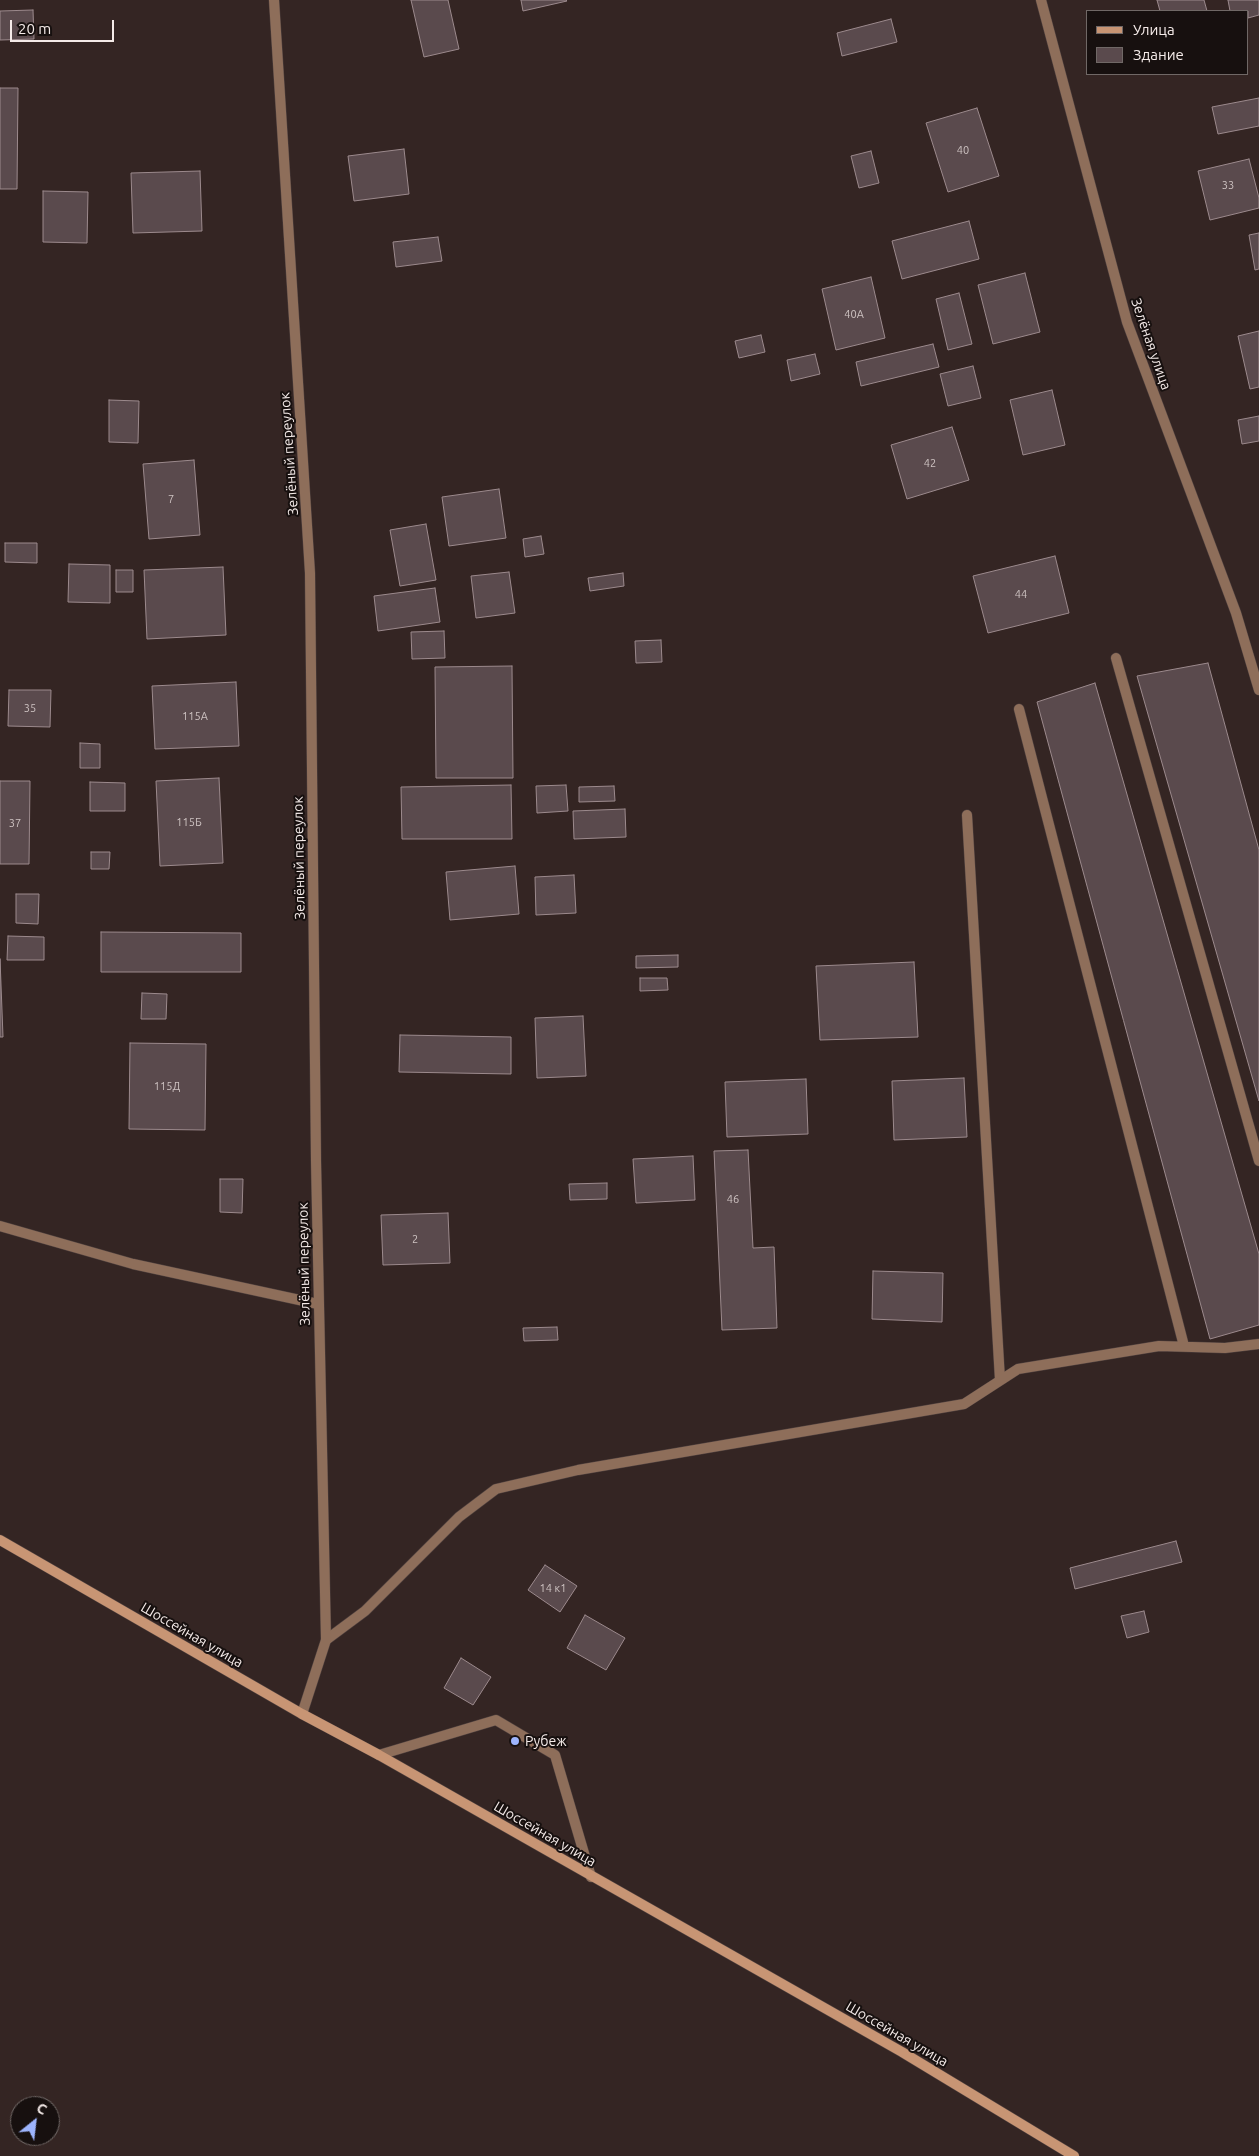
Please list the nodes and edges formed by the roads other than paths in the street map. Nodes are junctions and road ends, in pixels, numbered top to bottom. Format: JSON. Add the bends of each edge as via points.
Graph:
{"nodes":[{"id":1,"x":274,"y":0,"type":"edge"},
{"id":2,"x":1041,"y":0,"type":"edge"},
{"id":3,"x":1116,"y":658,"type":"dead end"},
{"id":4,"x":1259,"y":690,"type":"edge"},
{"id":5,"x":1019,"y":709,"type":"dead end"},
{"id":6,"x":966,"y":815,"type":"dead end"},
{"id":7,"x":1259,"y":1161,"type":"edge"},
{"id":8,"x":0,"y":1226,"type":"edge"},
{"id":9,"x":318,"y":1304,"type":"junction"},
{"id":10,"x":1259,"y":1344,"type":"edge"},
{"id":11,"x":1184,"y":1346,"type":"junction"},
{"id":12,"x":1000,"y":1380,"type":"junction"},
{"id":13,"x":0,"y":1540,"type":"edge"},
{"id":14,"x":326,"y":1640,"type":"junction"},
{"id":15,"x":302,"y":1714,"type":"junction"},
{"id":16,"x":379,"y":1755,"type":"junction"},
{"id":17,"x":591,"y":1877,"type":"junction"},
{"id":18,"x":1074,"y":2156,"type":"edge"}],
"edges":[{"from":1,"to":9,"type":"street","name":"Зелёный переулок","via":[[310,573]]},
{"from":2,"to":4,"type":"street","name":"Зелёная улица","via":[[1127,322],[1236,613]]},
{"from":3,"to":7,"type":"street"},
{"from":5,"to":11,"type":"street"},
{"from":6,"to":12,"type":"street"},
{"from":8,"to":9,"type":"street","via":[[132,1264]]},
{"from":9,"to":14,"type":"street","name":"Зелёный переулок"},
{"from":10,"to":11,"type":"street","via":[[1225,1348]]},
{"from":11,"to":12,"type":"street","via":[[1159,1346],[1018,1369]]},
{"from":12,"to":14,"type":"street","via":[[964,1404],[578,1470],[496,1489],[459,1517],[365,1611]]},
{"from":13,"to":15,"type":"main road","name":"Шоссейная улица"},
{"from":14,"to":15,"type":"street","name":"Зелёный переулок"},
{"from":15,"to":16,"type":"main road","name":"Шоссейная улица"},
{"from":16,"to":17,"type":"main road","name":"Шоссейная улица"},
{"from":16,"to":17,"type":"street","via":[[496,1720],[555,1754]]},
{"from":17,"to":18,"type":"main road","name":"Шоссейная улица","via":[[902,2052]]}]}
